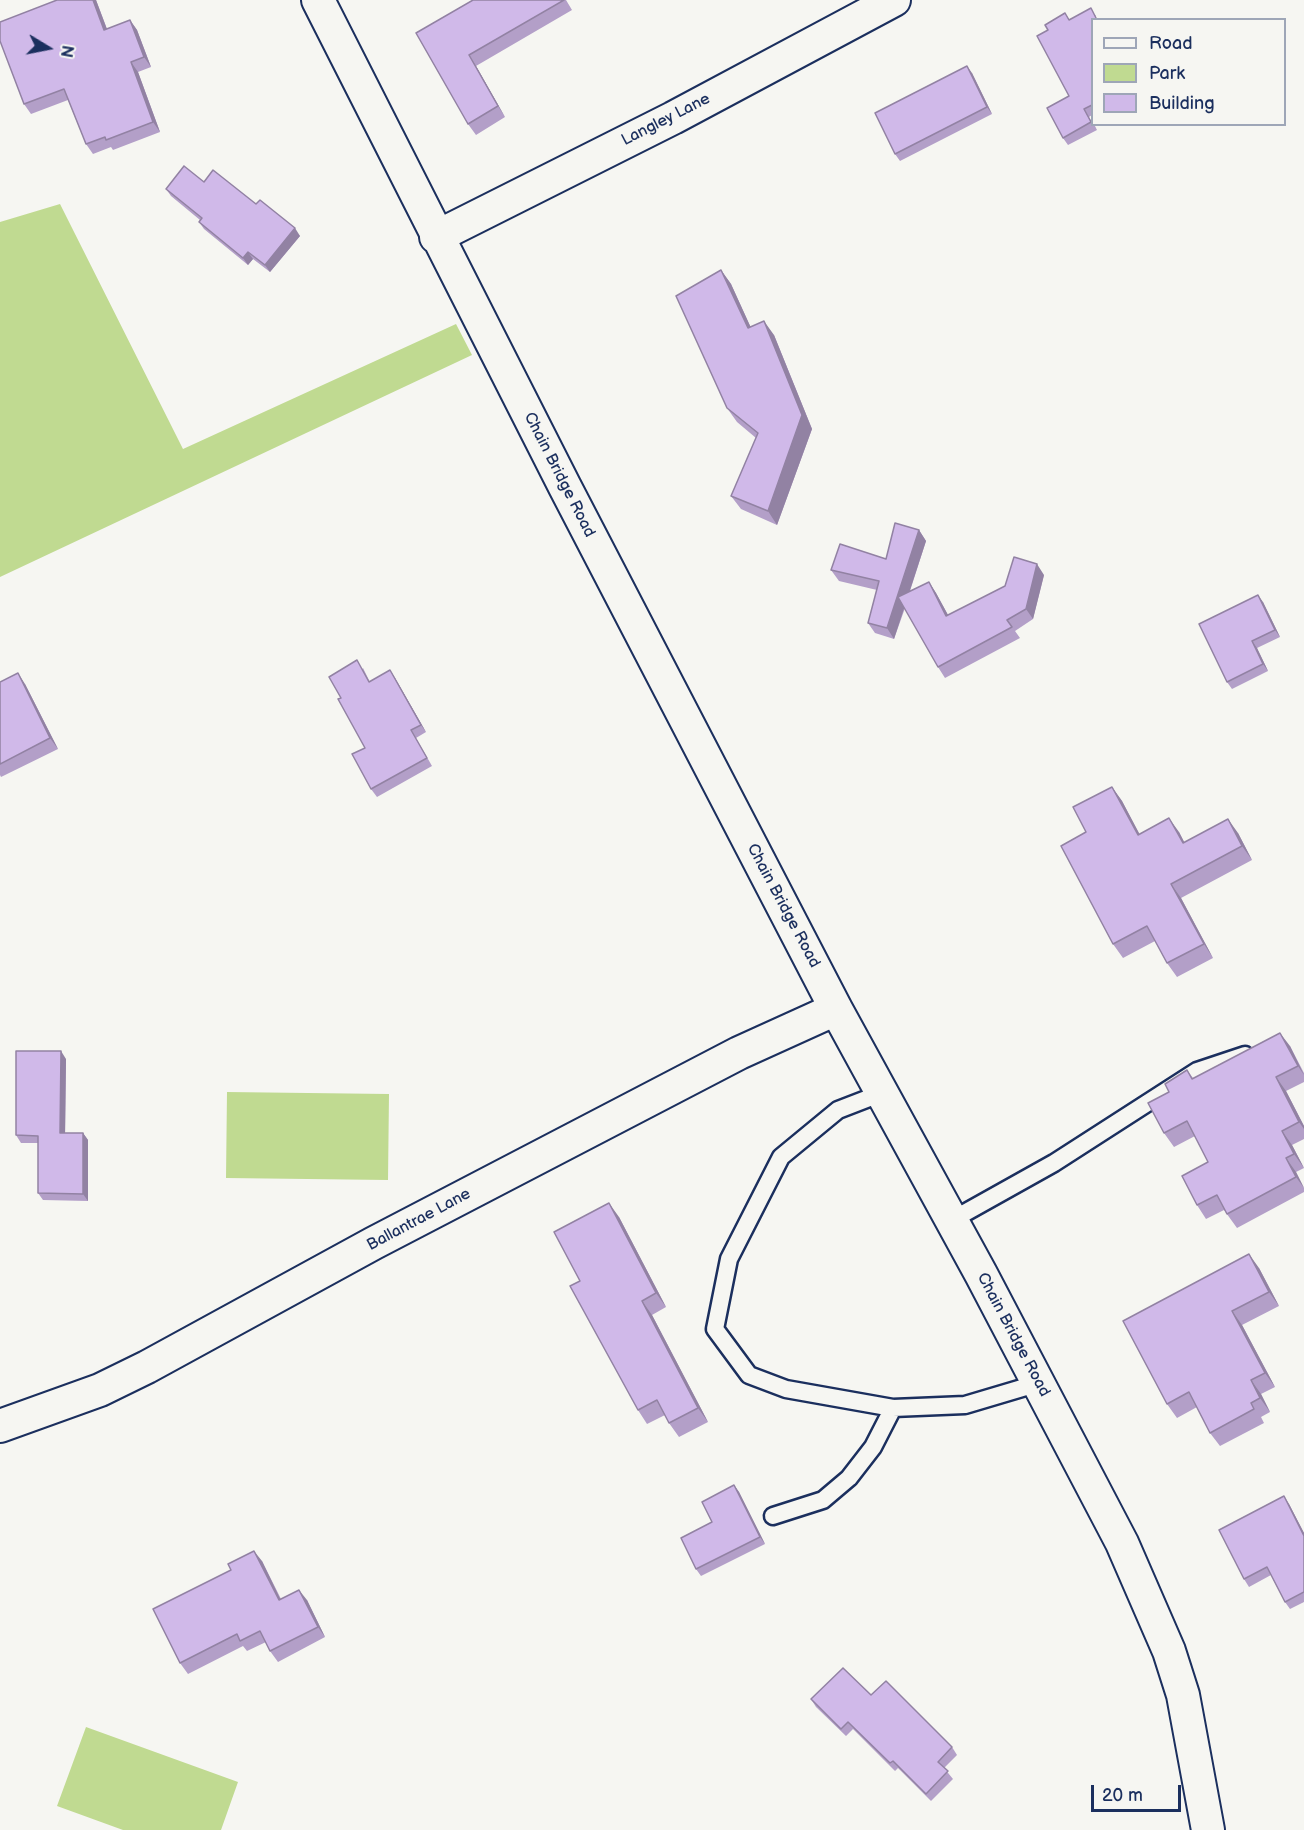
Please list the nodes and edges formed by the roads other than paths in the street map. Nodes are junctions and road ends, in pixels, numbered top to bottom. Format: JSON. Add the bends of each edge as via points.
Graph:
{"nodes":[{"id":1,"x":318,"y":0,"type":"edge"},
{"id":2,"x":894,"y":0,"type":"edge"},
{"id":3,"x":436,"y":237,"type":"junction"},
{"id":4,"x":836,"y":1009,"type":"junction"},
{"id":5,"x":1246,"y":1054,"type":"edge"},
{"id":6,"x":882,"y":1093,"type":"junction"},
{"id":7,"x":952,"y":1220,"type":"junction"},
{"id":8,"x":1039,"y":1383,"type":"junction"},
{"id":9,"x":893,"y":1408,"type":"junction"},
{"id":10,"x":0,"y":1426,"type":"edge"},
{"id":11,"x":773,"y":1516,"type":"dead end"},
{"id":12,"x":1208,"y":1829,"type":"edge"}],
"edges":[{"from":1,"to":3,"type":"street","name":"Chain Bridge Road"},
{"from":2,"to":3,"type":"street","name":"Langley Lane","via":[[673,118]]},
{"from":3,"to":4,"type":"street","name":"Chain Bridge Road"},
{"from":4,"to":6,"type":"street","name":"Chain Bridge Road"},
{"from":4,"to":10,"type":"street","name":"Ballantrae Lane","via":[[739,1053],[374,1243],[147,1367],[100,1390]]},
{"from":5,"to":7,"type":"lane","via":[[1197,1071],[1054,1163]]},
{"from":6,"to":7,"type":"street","name":"Chain Bridge Road"},
{"from":6,"to":9,"type":"lane","via":[[838,1110],[780,1157],[729,1258],[716,1329],[749,1375],[786,1389]]},
{"from":7,"to":8,"type":"street","name":"Chain Bridge Road"},
{"from":8,"to":9,"type":"lane","via":[[965,1406]]},
{"from":8,"to":12,"type":"street","name":"Chain Bridge Road","via":[[1122,1543],[1169,1651],[1184,1695]]},
{"from":9,"to":11,"type":"lane","via":[[873,1447],[849,1478],[823,1500]]}]}
